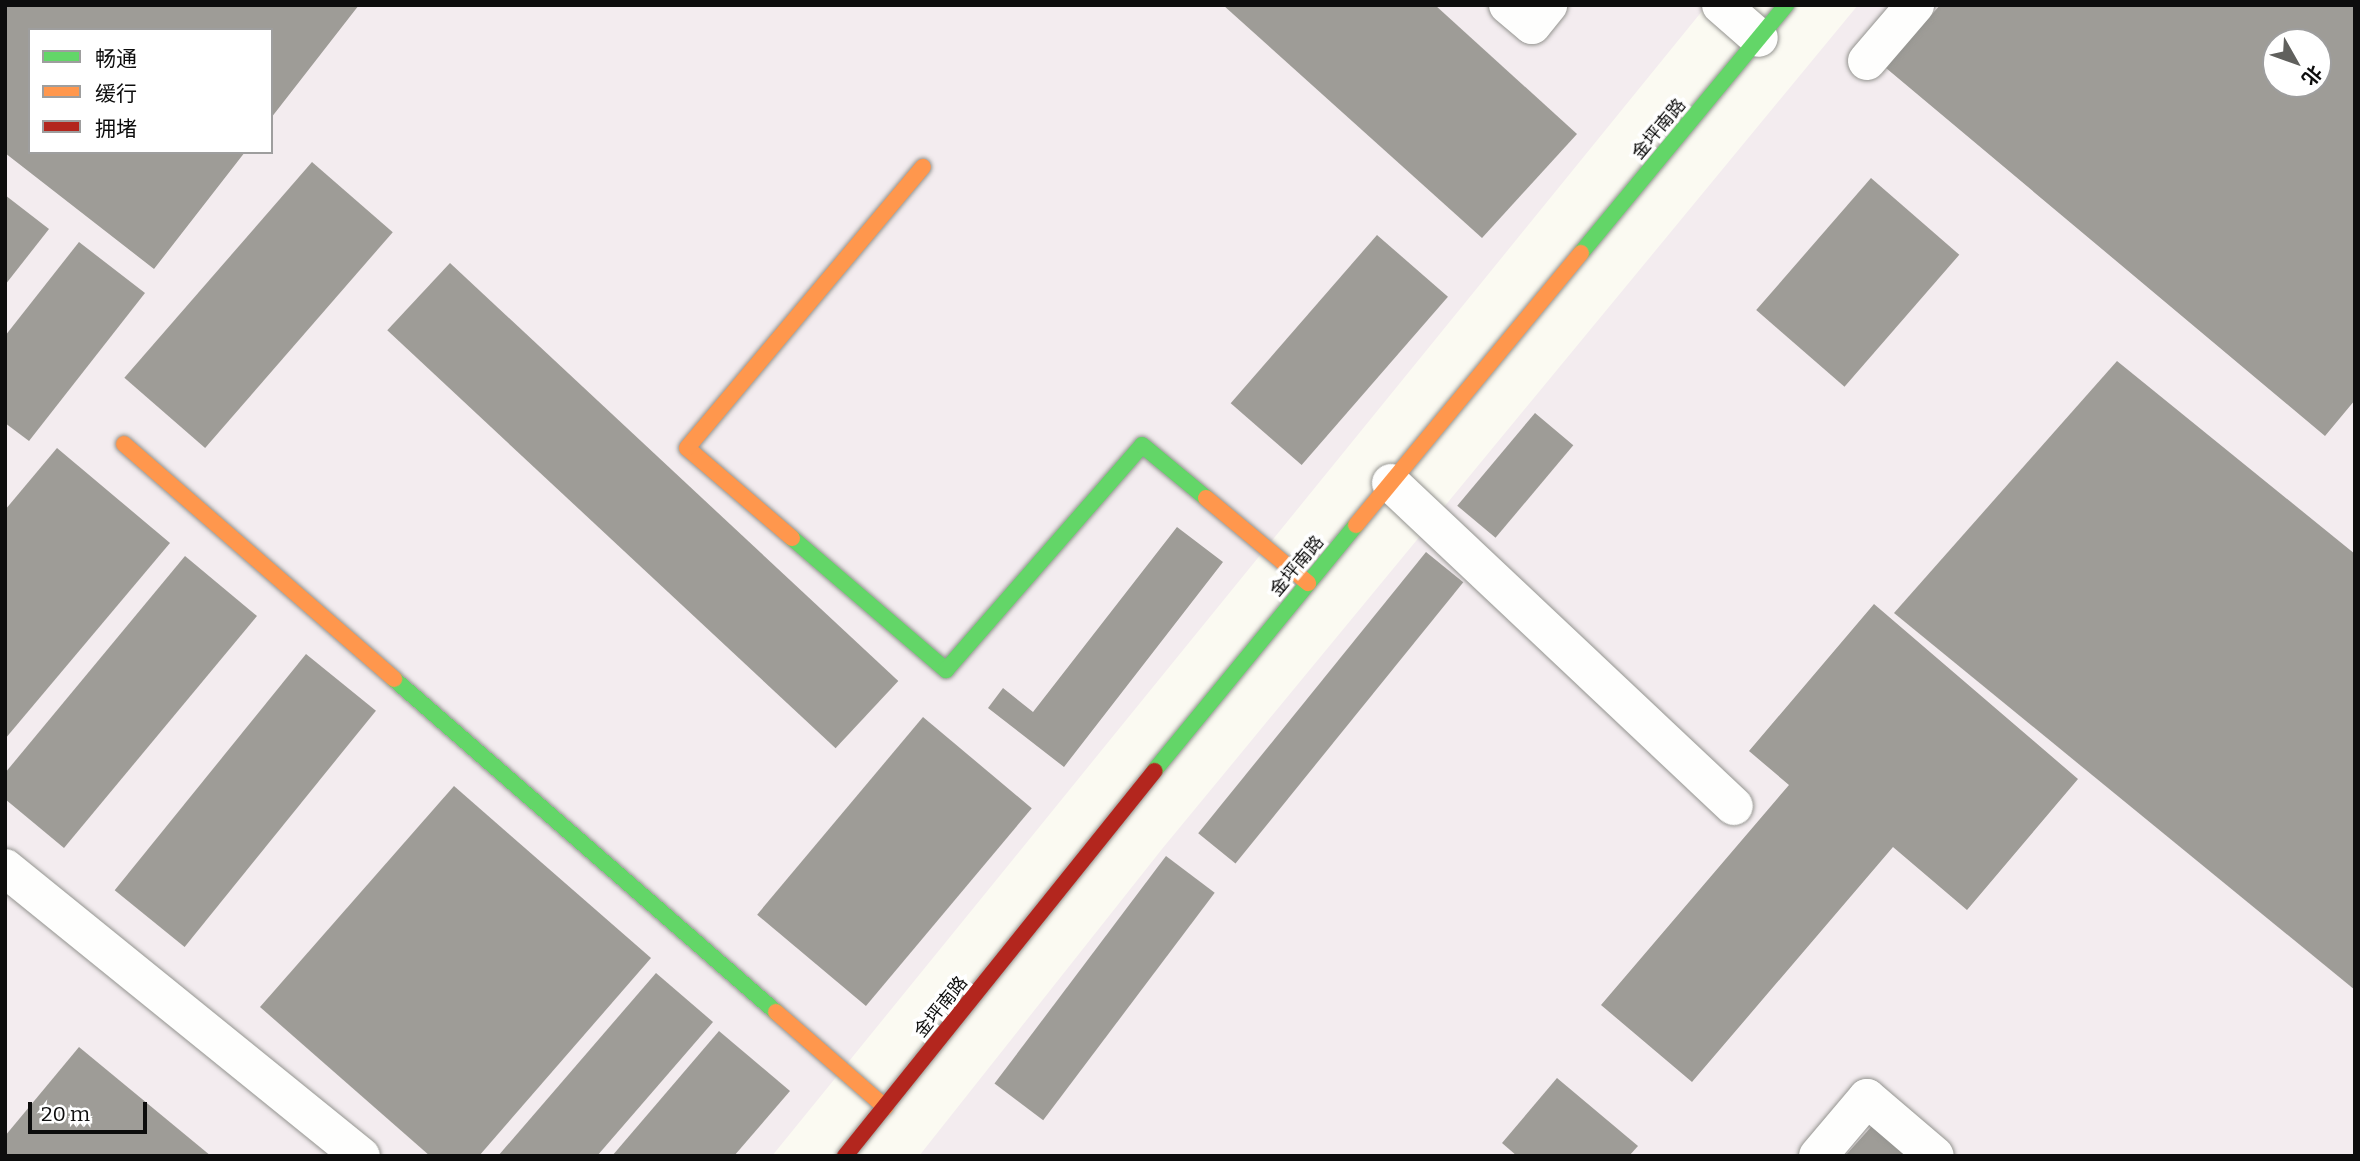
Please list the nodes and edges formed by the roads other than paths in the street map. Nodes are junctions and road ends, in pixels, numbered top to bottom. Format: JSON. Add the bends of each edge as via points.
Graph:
{"nodes":[{"id":1,"x":1508,"y":5,"type":"edge"},
{"id":2,"x":1548,"y":5,"type":"edge"},
{"id":3,"x":1721,"y":5,"type":"edge"},
{"id":4,"x":1786,"y":5,"type":"edge"},
{"id":5,"x":1914,"y":5,"type":"edge"},
{"id":6,"x":1759,"y":38,"type":"junction"},
{"id":7,"x":1867,"y":61,"type":"dead end"},
{"id":8,"x":923,"y":167,"type":"dead end"},
{"id":9,"x":124,"y":444,"type":"dead end"},
{"id":10,"x":1391,"y":483,"type":"junction"},
{"id":11,"x":1308,"y":583,"type":"junction"},
{"id":12,"x":1734,"y":806,"type":"dead end"},
{"id":13,"x":5,"y":868,"type":"edge"},
{"id":14,"x":885,"y":1107,"type":"junction"},
{"id":15,"x":361,"y":1156,"type":"edge"},
{"id":16,"x":845,"y":1156,"type":"edge"},
{"id":17,"x":1818,"y":1156,"type":"edge"},
{"id":18,"x":1935,"y":1156,"type":"edge"}],
"edges":[{"from":1,"to":2,"type":"street","via":[[1532,26]]},
{"from":3,"to":6,"type":"street"},
{"from":4,"to":6,"type":"street","name":"金坪南路"},
{"from":5,"to":7,"type":"street"},
{"from":6,"to":10,"type":"street","name":"金坪南路"},
{"from":8,"to":11,"type":"street","via":[[687,447],[946,670],[1142,445]]},
{"from":9,"to":14,"type":"street"},
{"from":10,"to":11,"type":"street","name":"金坪南路"},
{"from":10,"to":12,"type":"street"},
{"from":11,"to":14,"type":"street","name":"金坪南路"},
{"from":13,"to":15,"type":"street"},
{"from":14,"to":16,"type":"street","name":"金坪南路"},
{"from":17,"to":18,"type":"street","via":[[1867,1098]]}]}
